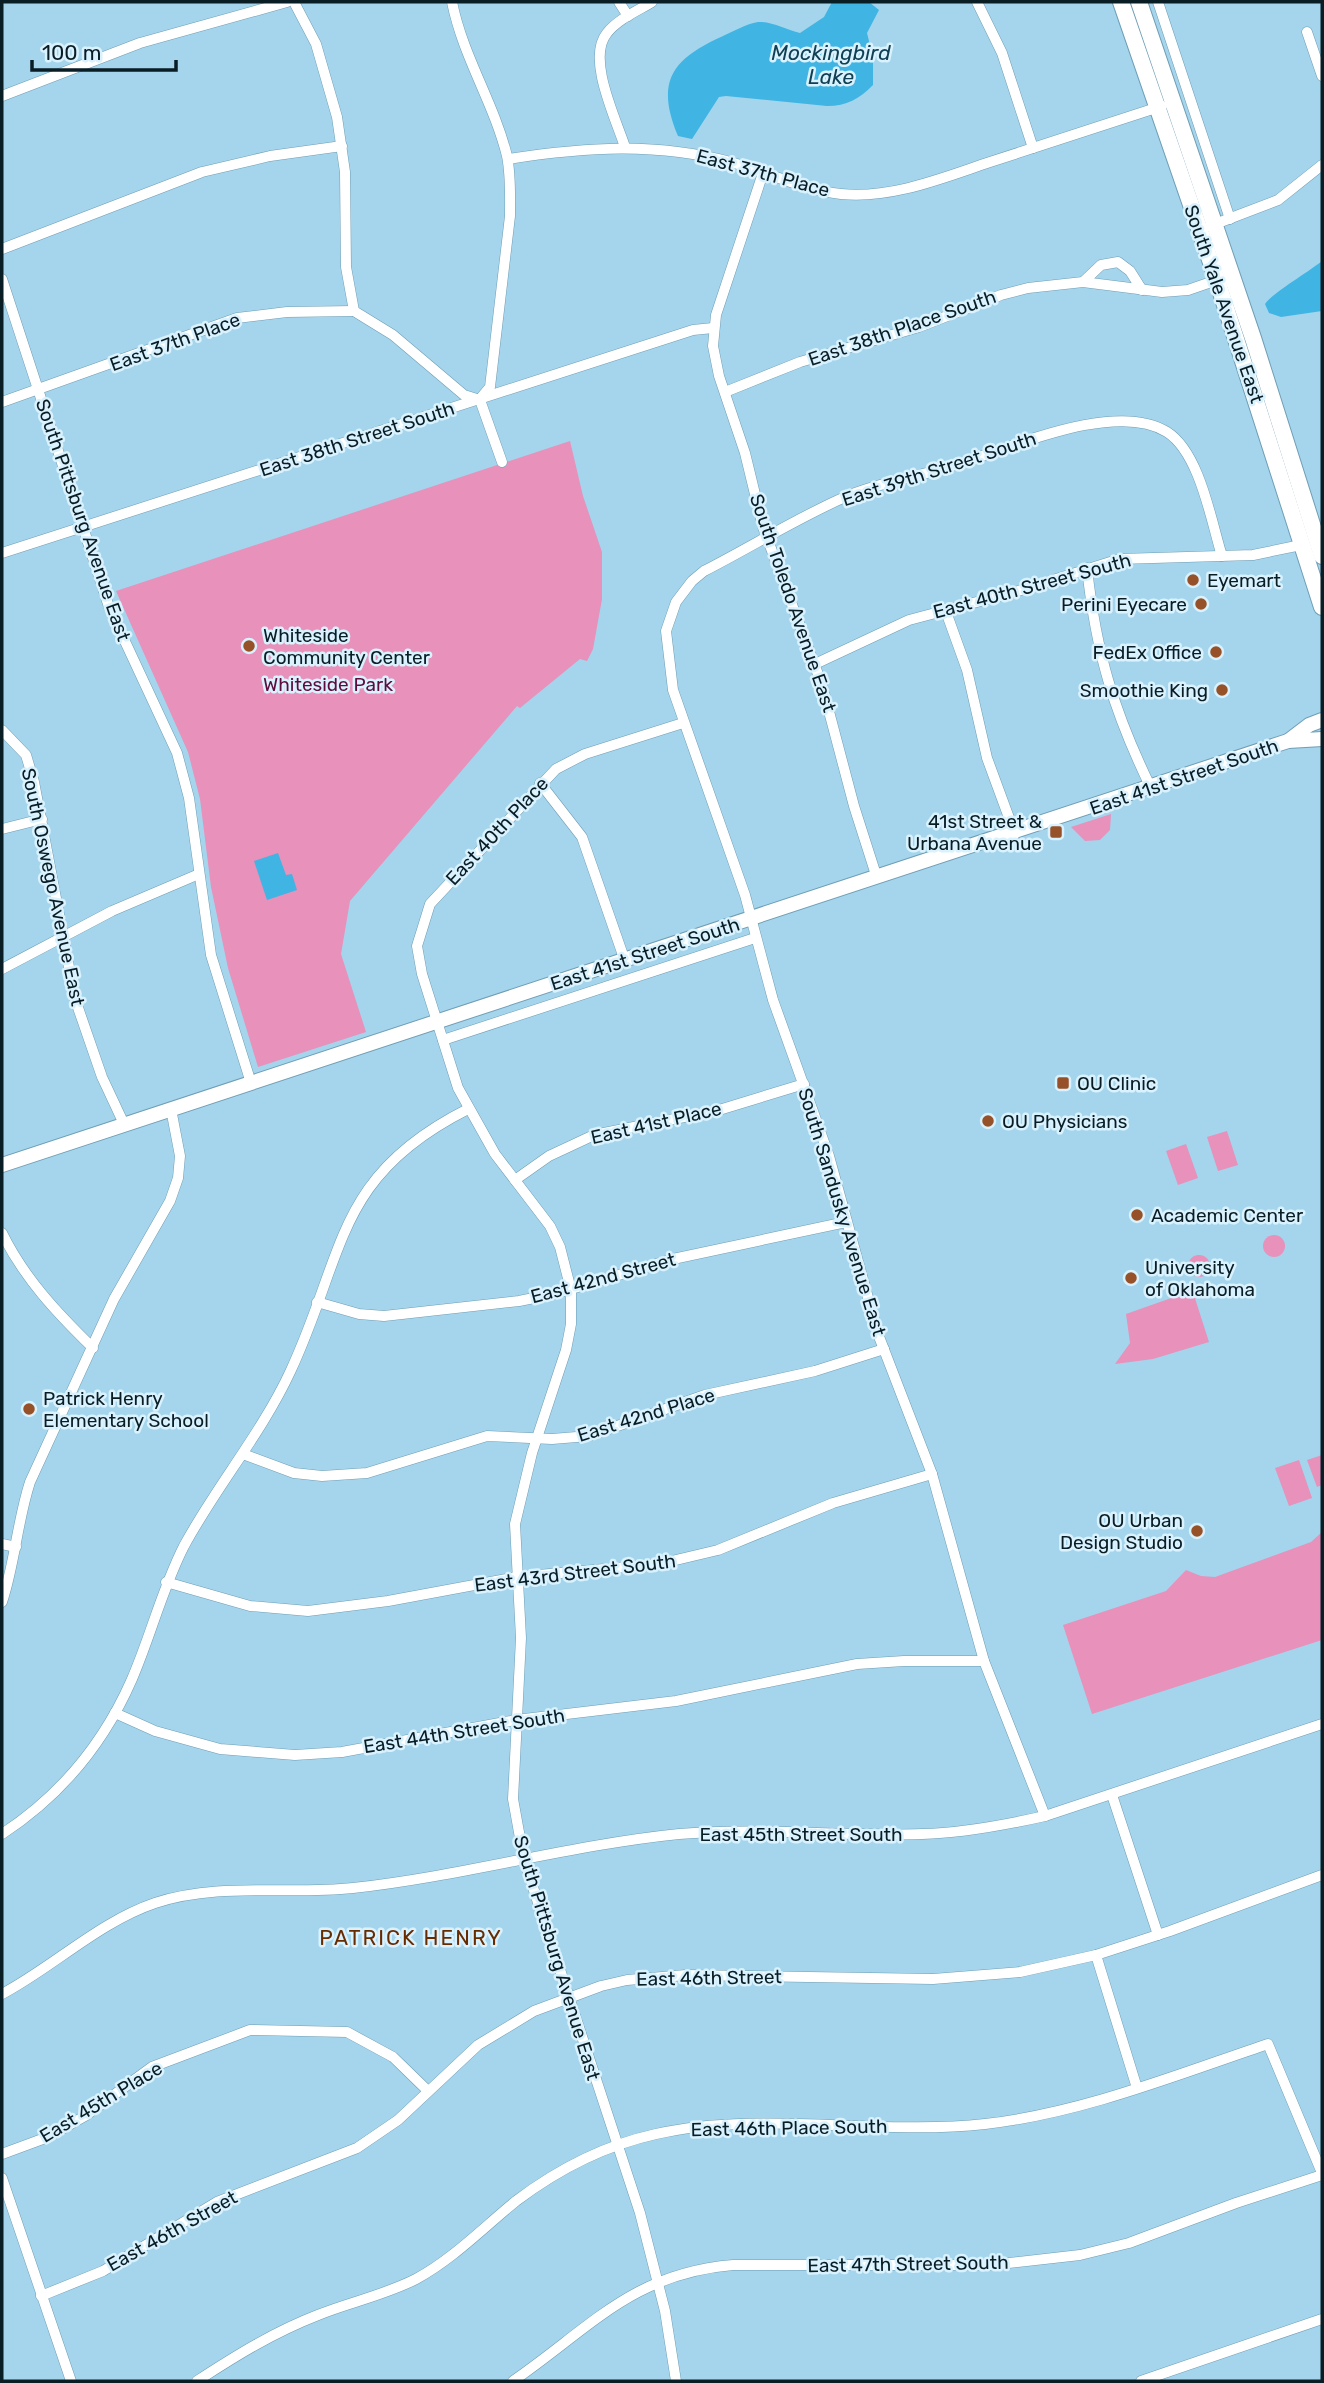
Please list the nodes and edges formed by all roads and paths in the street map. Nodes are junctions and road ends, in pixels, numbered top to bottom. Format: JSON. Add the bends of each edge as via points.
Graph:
{"nodes":[{"id":1,"x":287,"y":2,"type":"edge"},
{"id":2,"x":294,"y":2,"type":"edge"},
{"id":3,"x":452,"y":2,"type":"edge"},
{"id":4,"x":619,"y":2,"type":"edge"},
{"id":5,"x":652,"y":2,"type":"edge"},
{"id":6,"x":977,"y":2,"type":"edge"},
{"id":7,"x":1121,"y":2,"type":"edge"},
{"id":8,"x":1139,"y":2,"type":"edge"},
{"id":9,"x":1158,"y":2,"type":"edge"},
{"id":10,"x":628,"y":16,"type":"junction"},
{"id":11,"x":1307,"y":32,"type":"dead end"},
{"id":12,"x":1322,"y":76,"type":"edge"},
{"id":13,"x":2,"y":96,"type":"edge"},
{"id":14,"x":1173,"y":103,"type":"junction"},
{"id":15,"x":1156,"y":108,"type":"junction"},
{"id":16,"x":342,"y":146,"type":"junction"},
{"id":17,"x":625,"y":147,"type":"junction"},
{"id":18,"x":1033,"y":148,"type":"junction"},
{"id":19,"x":508,"y":159,"type":"junction"},
{"id":20,"x":1322,"y":165,"type":"edge"},
{"id":21,"x":763,"y":173,"type":"junction"},
{"id":22,"x":1215,"y":224,"type":"junction"},
{"id":23,"x":2,"y":249,"type":"edge"},
{"id":24,"x":2,"y":279,"type":"edge"},
{"id":25,"x":1217,"y":281,"type":"junction"},
{"id":26,"x":1083,"y":282,"type":"junction"},
{"id":27,"x":1142,"y":290,"type":"junction"},
{"id":28,"x":354,"y":311,"type":"junction"},
{"id":29,"x":713,"y":328,"type":"junction"},
{"id":30,"x":38,"y":390,"type":"junction"},
{"id":31,"x":725,"y":392,"type":"junction"},
{"id":32,"x":480,"y":400,"type":"junction"},
{"id":33,"x":2,"y":402,"type":"edge"},
{"id":34,"x":502,"y":462,"type":"dead end"},
{"id":35,"x":84,"y":528,"type":"junction"},
{"id":36,"x":766,"y":538,"type":"junction"},
{"id":37,"x":1301,"y":545,"type":"junction"},
{"id":38,"x":2,"y":553,"type":"edge"},
{"id":39,"x":1222,"y":556,"type":"junction"},
{"id":40,"x":1322,"y":556,"type":"edge"},
{"id":41,"x":1087,"y":568,"type":"junction"},
{"id":42,"x":704,"y":571,"type":"joint"},
{"id":43,"x":1322,"y":607,"type":"edge"},
{"id":44,"x":945,"y":609,"type":"junction"},
{"id":45,"x":815,"y":664,"type":"junction"},
{"id":46,"x":1322,"y":720,"type":"edge"},
{"id":47,"x":683,"y":723,"type":"junction"},
{"id":48,"x":3,"y":731,"type":"edge"},
{"id":49,"x":1322,"y":738,"type":"edge"},
{"id":50,"x":1288,"y":741,"type":"junction"},
{"id":51,"x":540,"y":783,"type":"junction"},
{"id":52,"x":1151,"y":788,"type":"junction"},
{"id":53,"x":42,"y":819,"type":"junction"},
{"id":54,"x":2,"y":829,"type":"edge"},
{"id":55,"x":1015,"y":834,"type":"junction"},
{"id":56,"x":199,"y":874,"type":"junction"},
{"id":57,"x":877,"y":878,"type":"junction"},
{"id":58,"x":751,"y":919,"type":"junction"},
{"id":59,"x":63,"y":938,"type":"junction"},
{"id":60,"x":755,"y":938,"type":"junction"},
{"id":61,"x":625,"y":961,"type":"junction"},
{"id":62,"x":2,"y":969,"type":"edge"},
{"id":63,"x":437,"y":1021,"type":"junction"},
{"id":64,"x":443,"y":1040,"type":"junction"},
{"id":65,"x":251,"y":1083,"type":"junction"},
{"id":66,"x":804,"y":1084,"type":"junction"},
{"id":67,"x":171,"y":1109,"type":"junction"},
{"id":68,"x":468,"y":1109,"type":"junction"},
{"id":69,"x":124,"y":1124,"type":"junction"},
{"id":70,"x":2,"y":1165,"type":"edge"},
{"id":71,"x":515,"y":1180,"type":"junction"},
{"id":72,"x":846,"y":1222,"type":"junction"},
{"id":73,"x":2,"y":1233,"type":"edge"},
{"id":74,"x":571,"y":1290,"type":"junction"},
{"id":75,"x":317,"y":1302,"type":"junction"},
{"id":76,"x":93,"y":1348,"type":"junction"},
{"id":77,"x":884,"y":1349,"type":"junction"},
{"id":78,"x":537,"y":1437,"type":"junction"},
{"id":79,"x":243,"y":1454,"type":"junction"},
{"id":80,"x":932,"y":1474,"type":"junction"},
{"id":81,"x":2,"y":1544,"type":"edge"},
{"id":82,"x":16,"y":1548,"type":"junction"},
{"id":83,"x":517,"y":1577,"type":"junction"},
{"id":84,"x":166,"y":1582,"type":"junction"},
{"id":85,"x":2,"y":1602,"type":"edge"},
{"id":86,"x":984,"y":1661,"type":"junction"},
{"id":87,"x":115,"y":1713,"type":"junction"},
{"id":88,"x":516,"y":1720,"type":"junction"},
{"id":89,"x":1322,"y":1724,"type":"edge"},
{"id":90,"x":1112,"y":1795,"type":"junction"},
{"id":91,"x":1045,"y":1816,"type":"junction"},
{"id":92,"x":2,"y":1834,"type":"edge"},
{"id":93,"x":524,"y":1860,"type":"junction"},
{"id":94,"x":1322,"y":1875,"type":"edge"},
{"id":95,"x":1158,"y":1935,"type":"junction"},
{"id":96,"x":1096,"y":1955,"type":"junction"},
{"id":97,"x":2,"y":1994,"type":"edge"},
{"id":98,"x":568,"y":1997,"type":"junction"},
{"id":99,"x":1137,"y":2088,"type":"junction"},
{"id":100,"x":428,"y":2091,"type":"junction"},
{"id":101,"x":617,"y":2145,"type":"junction"},
{"id":102,"x":2,"y":2154,"type":"edge"},
{"id":103,"x":1322,"y":2174,"type":"edge"},
{"id":104,"x":2,"y":2178,"type":"edge"},
{"id":105,"x":658,"y":2281,"type":"junction"},
{"id":106,"x":41,"y":2296,"type":"junction"},
{"id":107,"x":1322,"y":2319,"type":"edge"},
{"id":108,"x":71,"y":2381,"type":"edge"},
{"id":109,"x":197,"y":2381,"type":"edge"},
{"id":110,"x":513,"y":2381,"type":"edge"},
{"id":111,"x":676,"y":2381,"type":"edge"},
{"id":112,"x":1141,"y":2381,"type":"edge"}],
"edges":[{"from":1,"to":13,"type":"street","via":[[140,43]]},
{"from":2,"to":16,"type":"street","via":[[324,67]]},
{"from":3,"to":19,"type":"street","via":[[461,39]]},
{"from":4,"to":10,"type":"street"},
{"from":5,"to":10,"type":"street"},
{"from":6,"to":18,"type":"street","via":[[1002,53]]},
{"from":7,"to":15,"type":"main road","name":"South Yale Avenue East"},
{"from":8,"to":14,"type":"main road","name":"South Yale Avenue East"},
{"from":9,"to":22,"type":"street","name":"South Yale Avenue East"},
{"from":10,"to":17,"type":"street","via":[[606,33],[599,57]]},
{"from":11,"to":12,"type":"street"},
{"from":14,"to":15,"type":"street","name":"East 37th Place"},
{"from":14,"to":22,"type":"main road","name":"South Yale Avenue East"},
{"from":15,"to":18,"type":"street","name":"East 37th Place"},
{"from":15,"to":22,"type":"main road","name":"South Yale Avenue East"},
{"from":16,"to":23,"type":"street","via":[[202,172]]},
{"from":16,"to":28,"type":"street","via":[[346,267]]},
{"from":17,"to":19,"type":"street","name":"East 37th Place","via":[[578,148]]},
{"from":17,"to":21,"type":"street","name":"East 37th Place","via":[[704,156]]},
{"from":18,"to":21,"type":"street","name":"East 37th Place","via":[[911,187],[876,193],[830,192]]},
{"from":19,"to":32,"type":"street","via":[[510,216],[491,387]]},
{"from":20,"to":22,"type":"street","via":[[1278,200]]},
{"from":21,"to":29,"type":"street"},
{"from":22,"to":25,"type":"main road","name":"South Yale Avenue East"},
{"from":22,"to":40,"type":"main road","name":"South Yale Avenue East"},
{"from":24,"to":30,"type":"street","name":"South Pittsburg Avenue East"},
{"from":25,"to":27,"type":"street","name":"East 38th Place South","via":[[1175,291]]},
{"from":25,"to":37,"type":"main road","name":"South Yale Avenue East"},
{"from":26,"to":27,"type":"street","name":"East 38th Place South"},
{"from":26,"to":27,"type":"street","via":[[1101,265],[1118,262]]},
{"from":26,"to":31,"type":"street","name":"East 38th Place South","via":[[1047,284],[1001,295]]},
{"from":28,"to":30,"type":"street","name":"East 37th Place","via":[[237,318]]},
{"from":28,"to":32,"type":"street","via":[[393,335],[464,395]]},
{"from":29,"to":31,"type":"street","name":"South Toledo Avenue East","via":[[715,360]]},
{"from":29,"to":32,"type":"street","name":"East 38th Street South","via":[[693,330]]},
{"from":30,"to":33,"type":"street","name":"East 37th Place"},
{"from":30,"to":35,"type":"street","name":"South Pittsburg Avenue East"},
{"from":31,"to":36,"type":"street","name":"South Toledo Avenue East"},
{"from":32,"to":34,"type":"street"},
{"from":32,"to":35,"type":"street","name":"East 38th Street South"},
{"from":35,"to":38,"type":"street","name":"East 38th Street South"},
{"from":35,"to":56,"type":"street","name":"South Pittsburg Avenue East","via":[[120,635],[177,753],[189,798]]},
{"from":36,"to":39,"type":"street","name":"East 39th Street South","via":[[865,489],[950,467],[1047,434],[1092,424],[1147,424],[1167,432],[1193,463]]},
{"from":36,"to":42,"type":"street","name":"East 39th Street South"},
{"from":36,"to":45,"type":"street","name":"South Toledo Avenue East"},
{"from":37,"to":39,"type":"street","name":"East 40th Street South"},
{"from":37,"to":43,"type":"main road","name":"South Yale Avenue East"},
{"from":39,"to":41,"type":"street","name":"East 40th Street South","via":[[1143,556]]},
{"from":41,"to":44,"type":"street","name":"East 40th Street South"},
{"from":41,"to":52,"type":"street","via":[[1106,681]]},
{"from":42,"to":47,"type":"street","name":"South Sandusky Avenue East","via":[[676,602],[666,631],[668,666]]},
{"from":44,"to":45,"type":"street","name":"East 40th Street South","via":[[909,620]]},
{"from":44,"to":55,"type":"street","via":[[967,670],[987,758]]},
{"from":45,"to":57,"type":"street","name":"South Toledo Avenue East"},
{"from":46,"to":50,"type":"main road","name":"East 41st Street South"},
{"from":47,"to":51,"type":"street","name":"East 40th Place","via":[[585,754]]},
{"from":47,"to":58,"type":"street","name":"South Sandusky Avenue East"},
{"from":48,"to":53,"type":"street","name":"South Oswego Avenue East","via":[[26,755]]},
{"from":49,"to":50,"type":"main road","name":"East 41st Street South"},
{"from":50,"to":52,"type":"main road","name":"East 41st Street South"},
{"from":51,"to":61,"type":"street","via":[[582,837]]},
{"from":51,"to":63,"type":"street","name":"East 40th Place","via":[[440,892],[424,916],[418,960]]},
{"from":52,"to":55,"type":"main road","name":"East 41st Street South"},
{"from":53,"to":54,"type":"street"},
{"from":53,"to":59,"type":"street","name":"South Oswego Avenue East"},
{"from":55,"to":57,"type":"main road","name":"East 41st Street South"},
{"from":56,"to":59,"type":"street","via":[[136,899]]},
{"from":56,"to":65,"type":"street","name":"South Pittsburg Avenue East","via":[[211,955]]},
{"from":57,"to":58,"type":"main road","name":"East 41st Street South"},
{"from":58,"to":60,"type":"street","name":"South Sandusky Avenue East"},
{"from":58,"to":61,"type":"main road","name":"East 41st Street South"},
{"from":59,"to":62,"type":"street"},
{"from":59,"to":69,"type":"street","name":"South Oswego Avenue East","via":[[86,1034]]},
{"from":60,"to":64,"type":"street","name":"East 41st Street South"},
{"from":60,"to":66,"type":"street","name":"South Sandusky Avenue East"},
{"from":61,"to":63,"type":"main road","name":"East 41st Street South"},
{"from":63,"to":64,"type":"street","name":"South Pittsburg Avenue East"},
{"from":63,"to":65,"type":"main road","name":"East 41st Street South"},
{"from":64,"to":68,"type":"street","name":"South Pittsburg Avenue East"},
{"from":65,"to":67,"type":"main road","name":"East 41st Street South"},
{"from":66,"to":71,"type":"street","name":"East 41st Place","via":[[719,1110],[594,1135],[548,1156]]},
{"from":66,"to":72,"type":"street","name":"South Sandusky Avenue East"},
{"from":67,"to":69,"type":"main road","name":"East 41st Street South"},
{"from":67,"to":76,"type":"street","via":[[179,1142],[178,1178],[161,1221],[114,1299]]},
{"from":68,"to":71,"type":"street","name":"South Pittsburg Avenue East"},
{"from":68,"to":75,"type":"street","via":[[433,1128],[372,1181],[346,1225]]},
{"from":69,"to":70,"type":"main road","name":"East 41st Street South"},
{"from":71,"to":74,"type":"street","name":"South Pittsburg Avenue East","via":[[555,1235]]},
{"from":72,"to":74,"type":"street","name":"East 42nd Street","via":[[673,1259]]},
{"from":72,"to":77,"type":"street","name":"South Sandusky Avenue East"},
{"from":73,"to":76,"type":"street","via":[[54,1310]]},
{"from":74,"to":75,"type":"street","name":"East 42nd Street","via":[[384,1317]]},
{"from":74,"to":78,"type":"street","name":"South Pittsburg Avenue East","via":[[566,1350]]},
{"from":75,"to":79,"type":"street","via":[[292,1369]]},
{"from":76,"to":82,"type":"street","via":[[30,1482]]},
{"from":77,"to":78,"type":"street","name":"East 42nd Place","via":[[815,1371],[705,1395],[589,1436]]},
{"from":77,"to":80,"type":"street","name":"South Sandusky Avenue East"},
{"from":78,"to":79,"type":"street","name":"East 42nd Place","via":[[487,1436],[347,1476],[294,1473]]},
{"from":78,"to":83,"type":"street","name":"South Pittsburg Avenue East","via":[[515,1524]]},
{"from":79,"to":84,"type":"street","via":[[216,1490]]},
{"from":80,"to":83,"type":"street","name":"East 43rd Street South","via":[[833,1503],[687,1559]]},
{"from":80,"to":86,"type":"street","name":"South Sandusky Avenue East"},
{"from":81,"to":82,"type":"street"},
{"from":82,"to":85,"type":"street"},
{"from":83,"to":84,"type":"street","name":"East 43rd Street South","via":[[308,1611],[250,1606]]},
{"from":83,"to":88,"type":"street","name":"South Pittsburg Avenue East","via":[[521,1638]]},
{"from":84,"to":87,"type":"street"},
{"from":86,"to":88,"type":"street","name":"East 44th Street South","via":[[858,1664],[676,1701]]},
{"from":86,"to":91,"type":"street","name":"South Sandusky Avenue East"},
{"from":87,"to":88,"type":"street","name":"East 44th Street South","via":[[155,1731],[220,1749],[295,1755],[342,1752]]},
{"from":87,"to":92,"type":"street","via":[[79,1768],[53,1795]]},
{"from":88,"to":93,"type":"street","name":"South Pittsburg Avenue East","via":[[513,1799]]},
{"from":89,"to":90,"type":"street","name":"East 45th Street South"},
{"from":90,"to":91,"type":"street","name":"East 45th Street South"},
{"from":90,"to":95,"type":"street"},
{"from":91,"to":93,"type":"street","name":"East 45th Street South","via":[[982,1829],[922,1834],[783,1830],[676,1835]]},
{"from":93,"to":97,"type":"street","name":"East 45th Street South","via":[[350,1888],[206,1890],[177,1897],[127,1916]]},
{"from":93,"to":98,"type":"street","name":"South Pittsburg Avenue East"},
{"from":94,"to":95,"type":"street","name":"East 46th Street"},
{"from":95,"to":96,"type":"street","name":"East 46th Street"},
{"from":96,"to":98,"type":"street","name":"East 46th Street","via":[[1020,1972],[933,1979],[658,1976]]},
{"from":96,"to":99,"type":"street"},
{"from":98,"to":100,"type":"street","name":"East 46th Street","via":[[534,2011],[478,2045]]},
{"from":98,"to":101,"type":"street","name":"South Pittsburg Avenue East"},
{"from":99,"to":101,"type":"street","name":"East 46th Place South","via":[[1077,2107],[984,2124],[725,2125],[665,2132]]},
{"from":99,"to":103,"type":"street","name":"East 46th Place South","via":[[1268,2044]]},
{"from":100,"to":102,"type":"street","name":"East 45th Place","via":[[393,2057],[347,2032],[250,2030],[152,2067],[85,2116],[48,2137]]},
{"from":100,"to":106,"type":"street","name":"East 46th Street","via":[[398,2120],[357,2148],[217,2202],[103,2271]]},
{"from":101,"to":105,"type":"street","name":"South Pittsburg Avenue East"},
{"from":101,"to":109,"type":"street","name":"East 46th Place South","via":[[519,2199],[435,2268],[279,2331]]},
{"from":103,"to":105,"type":"street","name":"East 47th Street South","via":[[1129,2243],[1080,2255],[992,2265],[733,2265]]},
{"from":104,"to":106,"type":"street"},
{"from":105,"to":110,"type":"street","name":"East 47th Street South","via":[[602,2312]]},
{"from":105,"to":111,"type":"street","name":"South Pittsburg Avenue East"},
{"from":106,"to":108,"type":"street"},
{"from":107,"to":112,"type":"street"}]}
